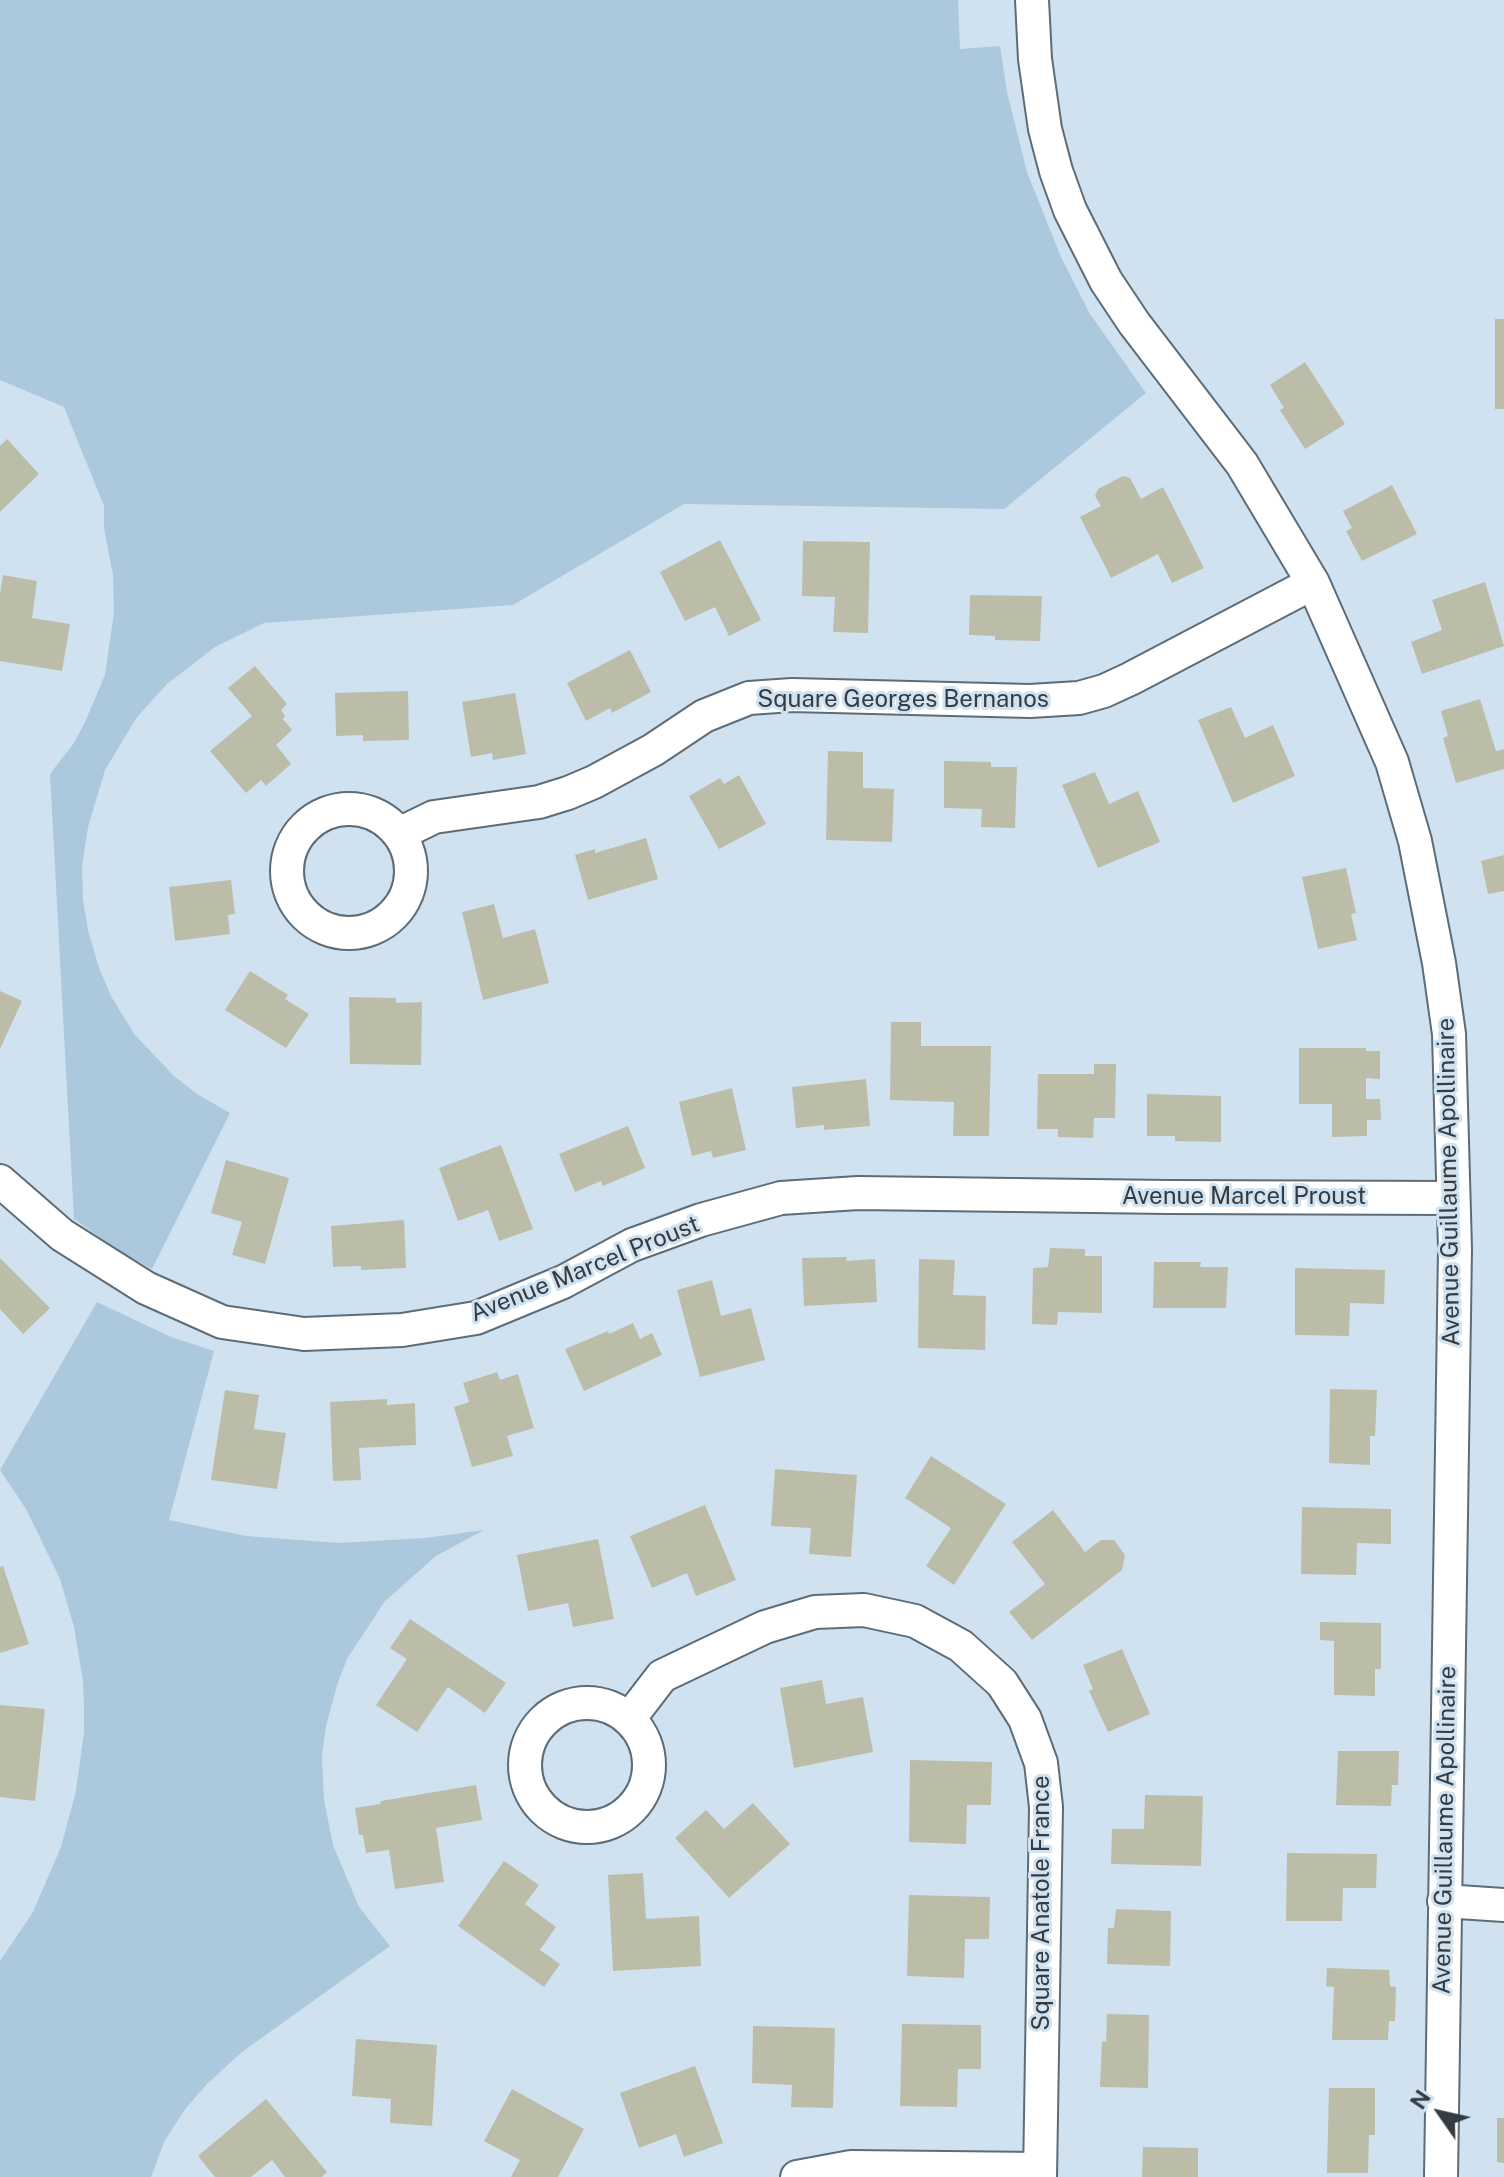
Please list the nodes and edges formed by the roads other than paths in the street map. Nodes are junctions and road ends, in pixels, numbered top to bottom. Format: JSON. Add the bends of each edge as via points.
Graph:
{"nodes":[{"id":1,"x":1032,"y":0,"type":"edge"},
{"id":2,"x":1313,"y":583,"type":"junction"},
{"id":3,"x":399,"y":834,"type":"dead end"},
{"id":4,"x":0,"y":1181,"type":"edge"},
{"id":5,"x":1452,"y":1198,"type":"junction"},
{"id":6,"x":629,"y":1719,"type":"dead end"},
{"id":7,"x":1444,"y":1901,"type":"junction"},
{"id":8,"x":1504,"y":1905,"type":"edge"},
{"id":9,"x":1040,"y":2173,"type":"edge"},
{"id":10,"x":797,"y":2177,"type":"edge"},
{"id":11,"x":1441,"y":2177,"type":"edge"}],
"edges":[{"from":1,"to":2,"type":"street","name":"Avenue Guillaume Apollinaire","via":[[1045,129],[1087,248],[1134,323],[1242,464]]},
{"from":2,"to":3,"type":"street","name":"Square Georges Bernanos","via":[[1130,679],[1079,698],[749,698],[704,716],[653,750],[568,793],[434,817]]},
{"from":2,"to":5,"type":"street","name":"Avenue Guillaume Apollinaire","via":[[1392,762],[1415,841],[1449,1034]]},
{"from":4,"to":5,"type":"street","name":"Avenue Marcel Proust","via":[[62,1235],[146,1288],[222,1322],[304,1334],[402,1330],[476,1318],[563,1282],[632,1245],[781,1198],[858,1193]]},
{"from":5,"to":7,"type":"street","name":"Avenue Guillaume Apollinaire"},
{"from":6,"to":9,"type":"street","name":"Square Anatole France","via":[[662,1676],[765,1627],[815,1612],[864,1610],[915,1621],[961,1646],[1002,1683],[1025,1719],[1041,1763],[1046,1807]]},
{"from":7,"to":8,"type":"street"},
{"from":7,"to":11,"type":"street","name":"Avenue Guillaume Apollinaire"},
{"from":9,"to":10,"type":"street","via":[[851,2167]]}]}
